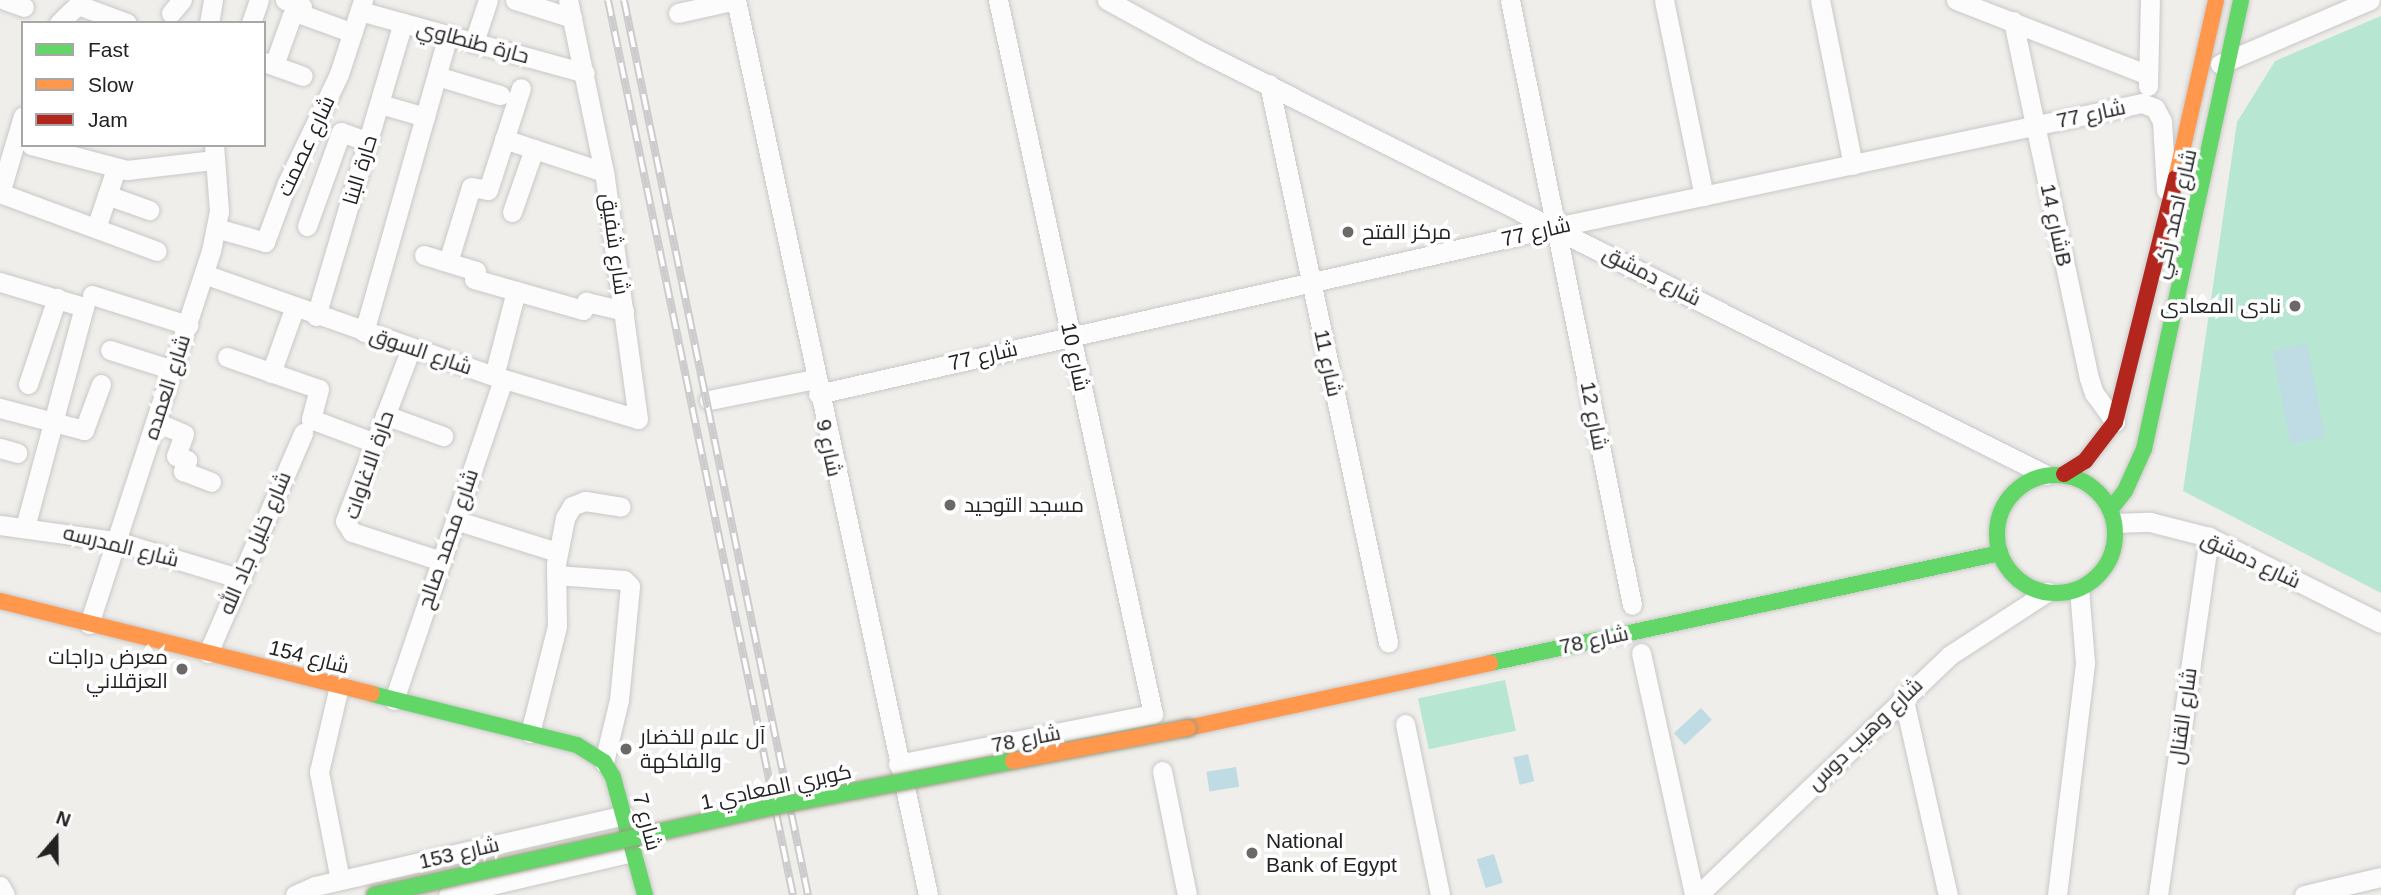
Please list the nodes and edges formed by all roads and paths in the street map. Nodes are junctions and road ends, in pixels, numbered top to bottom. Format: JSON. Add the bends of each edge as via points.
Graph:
{"nodes":[{"id":1,"x":5,"y":0,"type":"edge"},
{"id":2,"x":213,"y":0,"type":"edge"},
{"id":3,"x":259,"y":0,"type":"edge"},
{"id":4,"x":488,"y":0,"type":"edge"},
{"id":5,"x":515,"y":0,"type":"edge"},
{"id":6,"x":736,"y":0,"type":"edge"},
{"id":7,"x":998,"y":0,"type":"edge"},
{"id":8,"x":1107,"y":0,"type":"edge"},
{"id":9,"x":1510,"y":0,"type":"edge"},
{"id":10,"x":1664,"y":0,"type":"edge"},
{"id":11,"x":1820,"y":0,"type":"edge"},
{"id":12,"x":1956,"y":0,"type":"edge"},
{"id":13,"x":2150,"y":0,"type":"edge"},
{"id":14,"x":2216,"y":0,"type":"edge"},
{"id":15,"x":2241,"y":0,"type":"edge"},
{"id":16,"x":2370,"y":0,"type":"edge"},
{"id":17,"x":81,"y":2,"type":"edge"},
{"id":18,"x":362,"y":6,"type":"edge"},
{"id":19,"x":24,"y":7,"type":"dead end"},
{"id":20,"x":288,"y":8,"type":"edge"},
{"id":21,"x":570,"y":9,"type":"edge"},
{"id":22,"x":2006,"y":12,"type":"edge"},
{"id":23,"x":678,"y":13,"type":"dead end"},
{"id":24,"x":61,"y":21,"type":"edge"},
{"id":25,"x":123,"y":21,"type":"edge"},
{"id":26,"x":209,"y":21,"type":"edge"},
{"id":27,"x":252,"y":21,"type":"edge"},
{"id":28,"x":403,"y":23,"type":"junction"},
{"id":29,"x":353,"y":33,"type":"junction"},
{"id":30,"x":448,"y":35,"type":"junction"},
{"id":31,"x":474,"y":42,"type":"junction"},
{"id":32,"x":2231,"y":58,"type":"junction"},
{"id":33,"x":269,"y":63,"type":"edge"},
{"id":34,"x":2203,"y":71,"type":"junction"},
{"id":35,"x":585,"y":73,"type":"junction"},
{"id":36,"x":2148,"y":75,"type":"junction"},
{"id":37,"x":303,"y":76,"type":"dead end"},
{"id":38,"x":437,"y":76,"type":"junction"},
{"id":39,"x":1269,"y":84,"type":"junction"},
{"id":40,"x":521,"y":88,"type":"dead end"},
{"id":41,"x":500,"y":95,"type":"dead end"},
{"id":42,"x":380,"y":104,"type":"junction"},
{"id":43,"x":2149,"y":104,"type":"junction"},
{"id":44,"x":425,"y":117,"type":"junction"},
{"id":45,"x":2035,"y":126,"type":"junction"},
{"id":46,"x":504,"y":139,"type":"junction"},
{"id":47,"x":17,"y":141,"type":"edge"},
{"id":48,"x":368,"y":142,"type":"junction"},
{"id":49,"x":38,"y":147,"type":"edge"},
{"id":50,"x":534,"y":149,"type":"junction"},
{"id":51,"x":214,"y":153,"type":"edge"},
{"id":52,"x":1853,"y":165,"type":"junction"},
{"id":53,"x":116,"y":169,"type":"junction"},
{"id":54,"x":604,"y":172,"type":"junction"},
{"id":55,"x":0,"y":193,"type":"edge"},
{"id":56,"x":107,"y":195,"type":"junction"},
{"id":57,"x":1703,"y":196,"type":"junction"},
{"id":58,"x":2167,"y":209,"type":"junction"},
{"id":59,"x":149,"y":210,"type":"dead end"},
{"id":60,"x":512,"y":212,"type":"dead end"},
{"id":61,"x":307,"y":226,"type":"dead end"},
{"id":62,"x":1556,"y":227,"type":"junction"},
{"id":63,"x":96,"y":228,"type":"junction"},
{"id":64,"x":216,"y":228,"type":"junction"},
{"id":65,"x":157,"y":251,"type":"dead end"},
{"id":66,"x":424,"y":255,"type":"dead end"},
{"id":67,"x":448,"y":262,"type":"junction"},
{"id":68,"x":204,"y":274,"type":"junction"},
{"id":69,"x":0,"y":282,"type":"edge"},
{"id":70,"x":1311,"y":283,"type":"junction"},
{"id":71,"x":516,"y":291,"type":"junction"},
{"id":72,"x":57,"y":298,"type":"junction"},
{"id":73,"x":88,"y":302,"type":"junction"},
{"id":74,"x":294,"y":309,"type":"junction"},
{"id":75,"x":624,"y":311,"type":"junction"},
{"id":76,"x":316,"y":316,"type":"junction"},
{"id":77,"x":188,"y":325,"type":"junction"},
{"id":78,"x":364,"y":332,"type":"junction"},
{"id":79,"x":1070,"y":336,"type":"junction"},
{"id":80,"x":411,"y":348,"type":"junction"},
{"id":81,"x":110,"y":350,"type":"dead end"},
{"id":82,"x":227,"y":357,"type":"dead end"},
{"id":83,"x":173,"y":370,"type":"junction"},
{"id":84,"x":271,"y":373,"type":"junction"},
{"id":85,"x":498,"y":377,"type":"junction"},
{"id":86,"x":28,"y":384,"type":"dead end"},
{"id":87,"x":101,"y":384,"type":"dead end"},
{"id":88,"x":816,"y":386,"type":"junction"},
{"id":89,"x":709,"y":400,"type":"dead end"},
{"id":90,"x":0,"y":408,"type":"edge"},
{"id":91,"x":385,"y":415,"type":"junction"},
{"id":92,"x":639,"y":417,"type":"joint"},
{"id":93,"x":53,"y":422,"type":"junction"},
{"id":94,"x":156,"y":422,"type":"junction"},
{"id":95,"x":2115,"y":422,"type":"junction"},
{"id":96,"x":303,"y":433,"type":"dead end"},
{"id":97,"x":443,"y":436,"type":"dead end"},
{"id":98,"x":2147,"y":438,"type":"junction"},
{"id":99,"x":375,"y":443,"type":"junction"},
{"id":100,"x":2055,"y":475,"type":"junction"},
{"id":101,"x":212,"y":482,"type":"dead end"},
{"id":102,"x":621,"y":507,"type":"dead end"},
{"id":103,"x":2112,"y":517,"type":"junction"},
{"id":104,"x":455,"y":520,"type":"junction"},
{"id":105,"x":0,"y":524,"type":"edge"},
{"id":106,"x":25,"y":527,"type":"junction"},
{"id":107,"x":2209,"y":537,"type":"junction"},
{"id":108,"x":116,"y":541,"type":"junction"},
{"id":109,"x":557,"y":552,"type":"junction"},
{"id":110,"x":2000,"y":553,"type":"junction"},
{"id":111,"x":441,"y":561,"type":"junction"},
{"id":112,"x":556,"y":575,"type":"junction"},
{"id":113,"x":241,"y":579,"type":"junction"},
{"id":114,"x":2079,"y":589,"type":"junction"},
{"id":115,"x":2047,"y":593,"type":"junction"},
{"id":116,"x":0,"y":601,"type":"edge"},
{"id":117,"x":1632,"y":605,"type":"dead end"},
{"id":118,"x":2381,"y":623,"type":"edge"},
{"id":119,"x":89,"y":624,"type":"junction"},
{"id":120,"x":1388,"y":642,"type":"dead end"},
{"id":121,"x":208,"y":653,"type":"junction"},
{"id":122,"x":1641,"y":653,"type":"dead end"},
{"id":123,"x":339,"y":686,"type":"junction"},
{"id":124,"x":1903,"y":696,"type":"junction"},
{"id":125,"x":394,"y":700,"type":"junction"},
{"id":126,"x":1153,"y":714,"type":"joint"},
{"id":127,"x":1405,"y":724,"type":"dead end"},
{"id":128,"x":1188,"y":728,"type":"joint"},
{"id":129,"x":530,"y":733,"type":"junction"},
{"id":130,"x":604,"y":762,"type":"junction"},
{"id":131,"x":898,"y":764,"type":"junction"},
{"id":132,"x":1162,"y":771,"type":"dead end"},
{"id":133,"x":624,"y":815,"type":"junction"},
{"id":134,"x":633,"y":852,"type":"junction"},
{"id":135,"x":2381,"y":877,"type":"edge"},
{"id":136,"x":340,"y":880,"type":"junction"},
{"id":137,"x":0,"y":886,"type":"edge"},
{"id":138,"x":5,"y":895,"type":"edge"},
{"id":139,"x":295,"y":895,"type":"edge"},
{"id":140,"x":375,"y":895,"type":"edge"},
{"id":141,"x":448,"y":895,"type":"edge"},
{"id":142,"x":645,"y":895,"type":"edge"},
{"id":143,"x":928,"y":895,"type":"edge"},
{"id":144,"x":1187,"y":895,"type":"edge"},
{"id":145,"x":1440,"y":895,"type":"edge"},
{"id":146,"x":1696,"y":895,"type":"edge"},
{"id":147,"x":1948,"y":895,"type":"edge"},
{"id":148,"x":2057,"y":895,"type":"edge"},
{"id":149,"x":2158,"y":895,"type":"edge"},
{"id":150,"x":2304,"y":895,"type":"edge"}],
"edges":[{"from":1,"to":19,"type":"street"},
{"from":2,"to":26,"type":"street"},
{"from":3,"to":27,"type":"street"},
{"from":4,"to":31,"type":"street"},
{"from":5,"to":21,"type":"street"},
{"from":6,"to":23,"type":"street"},
{"from":6,"to":88,"type":"street","name":"شارع 9"},
{"from":7,"to":79,"type":"street","name":"شارع 10"},
{"from":8,"to":39,"type":"street","name":"شارع دمشق"},
{"from":9,"to":62,"type":"street","name":"شارع 12"},
{"from":10,"to":57,"type":"street"},
{"from":11,"to":52,"type":"street"},
{"from":12,"to":22,"type":"street"},
{"from":13,"to":36,"type":"street"},
{"from":14,"to":34,"type":"street","name":"شارع احمد زكي"},
{"from":15,"to":32,"type":"street","name":"شارع احمد زكي"},
{"from":16,"to":32,"type":"street"},
{"from":17,"to":24,"type":"street"},
{"from":17,"to":25,"type":"street"},
{"from":18,"to":28,"type":"street","name":"حارة طنطاوي"},
{"from":18,"to":29,"type":"street","name":"شارع عصمت"},
{"from":20,"to":29,"type":"street","via":[[302,7],[301,14]]},
{"from":20,"to":33,"type":"street"},
{"from":21,"to":35,"type":"street","name":"شارع شفيق"},
{"from":22,"to":36,"type":"street"},
{"from":22,"to":45,"type":"street","name":"شارع 14B"},
{"from":28,"to":30,"type":"street","name":"حارة طنطاوي"},
{"from":28,"to":42,"type":"street","name":"حارة البنا"},
{"from":29,"to":64,"type":"street","name":"شارع عصمت","via":[[265,242]]},
{"from":30,"to":31,"type":"street","name":"حارة طنطاوي"},
{"from":30,"to":38,"type":"street"},
{"from":31,"to":35,"type":"street","name":"حارة طنطاوي"},
{"from":32,"to":34,"type":"street"},
{"from":32,"to":98,"type":"street","name":"شارع احمد زكي"},
{"from":33,"to":37,"type":"street"},
{"from":34,"to":58,"type":"street","name":"شارع احمد زكي"},
{"from":35,"to":54,"type":"street","name":"شارع شفيق"},
{"from":36,"to":43,"type":"street"},
{"from":38,"to":41,"type":"street"},
{"from":38,"to":44,"type":"street"},
{"from":39,"to":62,"type":"street","name":"شارع دمشق"},
{"from":39,"to":70,"type":"street","name":"شارع 11"},
{"from":40,"to":46,"type":"street"},
{"from":42,"to":44,"type":"street"},
{"from":42,"to":48,"type":"street","name":"حارة البنا"},
{"from":43,"to":45,"type":"street","name":"شارع 77"},
{"from":43,"to":58,"type":"street","name":"شارع 77","via":[[2162,121]]},
{"from":44,"to":78,"type":"street"},
{"from":45,"to":52,"type":"street","name":"شارع 77"},
{"from":45,"to":95,"type":"street","name":"شارع 14B","via":[[2089,378],[2094,394]]},
{"from":46,"to":50,"type":"street"},
{"from":46,"to":67,"type":"street","via":[[487,190],[471,187]]},
{"from":47,"to":55,"type":"street"},
{"from":48,"to":61,"type":"street","via":[[341,132]]},
{"from":48,"to":76,"type":"street","name":"حارة البنا"},
{"from":49,"to":53,"type":"street"},
{"from":50,"to":54,"type":"street"},
{"from":50,"to":60,"type":"street"},
{"from":51,"to":53,"type":"street"},
{"from":51,"to":64,"type":"street","name":"شارع العمده","via":[[219,193]]},
{"from":52,"to":57,"type":"street","name":"شارع 77"},
{"from":53,"to":56,"type":"street"},
{"from":54,"to":75,"type":"street","name":"شارع شفيق"},
{"from":55,"to":63,"type":"street"},
{"from":56,"to":59,"type":"street"},
{"from":56,"to":63,"type":"street"},
{"from":57,"to":62,"type":"street","name":"شارع 77"},
{"from":58,"to":95,"type":"street","name":"شارع احمد زكي"},
{"from":62,"to":70,"type":"street","name":"شارع 77"},
{"from":62,"to":100,"type":"street","name":"شارع دمشق"},
{"from":62,"to":117,"type":"street","name":"شارع 12"},
{"from":63,"to":65,"type":"street"},
{"from":64,"to":68,"type":"street","name":"شارع العمده"},
{"from":66,"to":67,"type":"street"},
{"from":67,"to":71,"type":"street","via":[[476,271],[474,279]]},
{"from":68,"to":74,"type":"street","name":"شارع السوق"},
{"from":68,"to":77,"type":"street","name":"شارع العمده"},
{"from":69,"to":72,"type":"street"},
{"from":70,"to":79,"type":"street","name":"شارع 77"},
{"from":70,"to":120,"type":"street","name":"شارع 11"},
{"from":71,"to":75,"type":"street","via":[[583,310],[586,302]]},
{"from":71,"to":85,"type":"street","name":"شارع محمد صالح"},
{"from":72,"to":73,"type":"street"},
{"from":72,"to":86,"type":"street"},
{"from":73,"to":77,"type":"street"},
{"from":73,"to":93,"type":"street"},
{"from":74,"to":76,"type":"street","name":"شارع السوق"},
{"from":74,"to":84,"type":"street"},
{"from":75,"to":92,"type":"street","name":"شارع شفيق"},
{"from":76,"to":78,"type":"street","name":"شارع السوق"},
{"from":77,"to":83,"type":"street","name":"شارع العمده"},
{"from":78,"to":80,"type":"street","name":"شارع السوق"},
{"from":79,"to":88,"type":"street","name":"شارع 77"},
{"from":79,"to":126,"type":"street","name":"شارع 10"},
{"from":80,"to":85,"type":"street","name":"شارع السوق"},
{"from":80,"to":91,"type":"street","name":"حارة الاغاوات"},
{"from":81,"to":83,"type":"street"},
{"from":82,"to":84,"type":"street"},
{"from":83,"to":94,"type":"street","name":"شارع العمده"},
{"from":84,"to":99,"type":"street","via":[[320,392],[311,419]]},
{"from":85,"to":92,"type":"street","name":"شارع السوق"},
{"from":85,"to":104,"type":"street","name":"شارع محمد صالح"},
{"from":87,"to":93,"type":"street","via":[[86,429]]},
{"from":88,"to":89,"type":"street","name":"شارع 77"},
{"from":88,"to":131,"type":"street","name":"شارع 9"},
{"from":90,"to":93,"type":"street"},
{"from":91,"to":97,"type":"street"},
{"from":91,"to":99,"type":"street","name":"حارة الاغاوات"},
{"from":93,"to":106,"type":"street"},
{"from":94,"to":101,"type":"street","via":[[183,433],[176,456],[187,460],[183,471]]},
{"from":94,"to":108,"type":"street","name":"شارع العمده"},
{"from":95,"to":98,"type":"street"},
{"from":95,"to":100,"type":"street","name":"شارع احمد زكي","via":[[2102,443]]},
{"from":96,"to":113,"type":"street","name":"شارع خليل جاد الله"},
{"from":98,"to":103,"type":"street","name":"شارع احمد زكي"},
{"from":99,"to":111,"type":"street","name":"حارة الاغاوات","via":[[346,526],[352,532]]},
{"from":100,"to":103,"type":"street","via":[[2092,487]]},
{"from":100,"to":110,"type":"street","via":[[2011,495],[1996,533]]},
{"from":102,"to":109,"type":"street","via":[[585,501],[572,506]]},
{"from":103,"to":107,"type":"street","name":"شارع دمشق"},
{"from":103,"to":114,"type":"street","via":[[2112,555],[2098,575]]},
{"from":104,"to":109,"type":"street"},
{"from":104,"to":111,"type":"street","name":"شارع محمد صالح"},
{"from":105,"to":106,"type":"street","name":"شارع المدرسه"},
{"from":106,"to":108,"type":"street","name":"شارع المدرسه"},
{"from":107,"to":118,"type":"street","name":"شارع دمشق"},
{"from":107,"to":149,"type":"street","name":"شارع القنال"},
{"from":108,"to":113,"type":"street","name":"شارع المدرسه"},
{"from":108,"to":119,"type":"street","name":"شارع العمده"},
{"from":109,"to":112,"type":"street"},
{"from":110,"to":115,"type":"street","via":[[2018,579]]},
{"from":110,"to":128,"type":"street","name":"شارع 78"},
{"from":111,"to":125,"type":"street","name":"شارع محمد صالح"},
{"from":112,"to":129,"type":"street","via":[[557,626]]},
{"from":112,"to":130,"type":"street","via":[[624,580],[630,587],[619,700]]},
{"from":113,"to":121,"type":"street","name":"شارع خليل جاد الله"},
{"from":114,"to":115,"type":"street"},
{"from":114,"to":148,"type":"street","via":[[2085,663]]},
{"from":115,"to":124,"type":"street","name":"شارع وهيب دوس","via":[[1970,640]]},
{"from":116,"to":119,"type":"street","name":"شارع 154"},
{"from":119,"to":121,"type":"street","name":"شارع 154"},
{"from":121,"to":123,"type":"street","name":"شارع 154"},
{"from":122,"to":146,"type":"street"},
{"from":123,"to":125,"type":"street","name":"شارع 154"},
{"from":123,"to":136,"type":"street","via":[[319,772]]},
{"from":124,"to":146,"type":"street","name":"شارع وهيب دوس"},
{"from":124,"to":147,"type":"street"},
{"from":125,"to":129,"type":"street","name":"شارع 154"},
{"from":126,"to":131,"type":"street","name":"شارع 78"},
{"from":127,"to":145,"type":"street"},
{"from":128,"to":140,"type":"street","name":"كوبري المعادي 1","bridge":true,"via":[[776,806]]},
{"from":129,"to":130,"type":"street","name":"شارع 154","via":[[578,745]]},
{"from":130,"to":133,"type":"street","name":"شارع 7"},
{"from":131,"to":143,"type":"street","name":"شارع 9"},
{"from":132,"to":144,"type":"street"},
{"from":133,"to":134,"type":"street","name":"شارع 7"},
{"from":133,"to":136,"type":"street","name":"شارع 153"},
{"from":134,"to":141,"type":"street","name":"شارع 153"},
{"from":134,"to":142,"type":"street","name":"شارع 7"},
{"from":135,"to":150,"type":"street"},
{"from":136,"to":139,"type":"street","name":"شارع 153"},
{"from":137,"to":138,"type":"street"}]}
